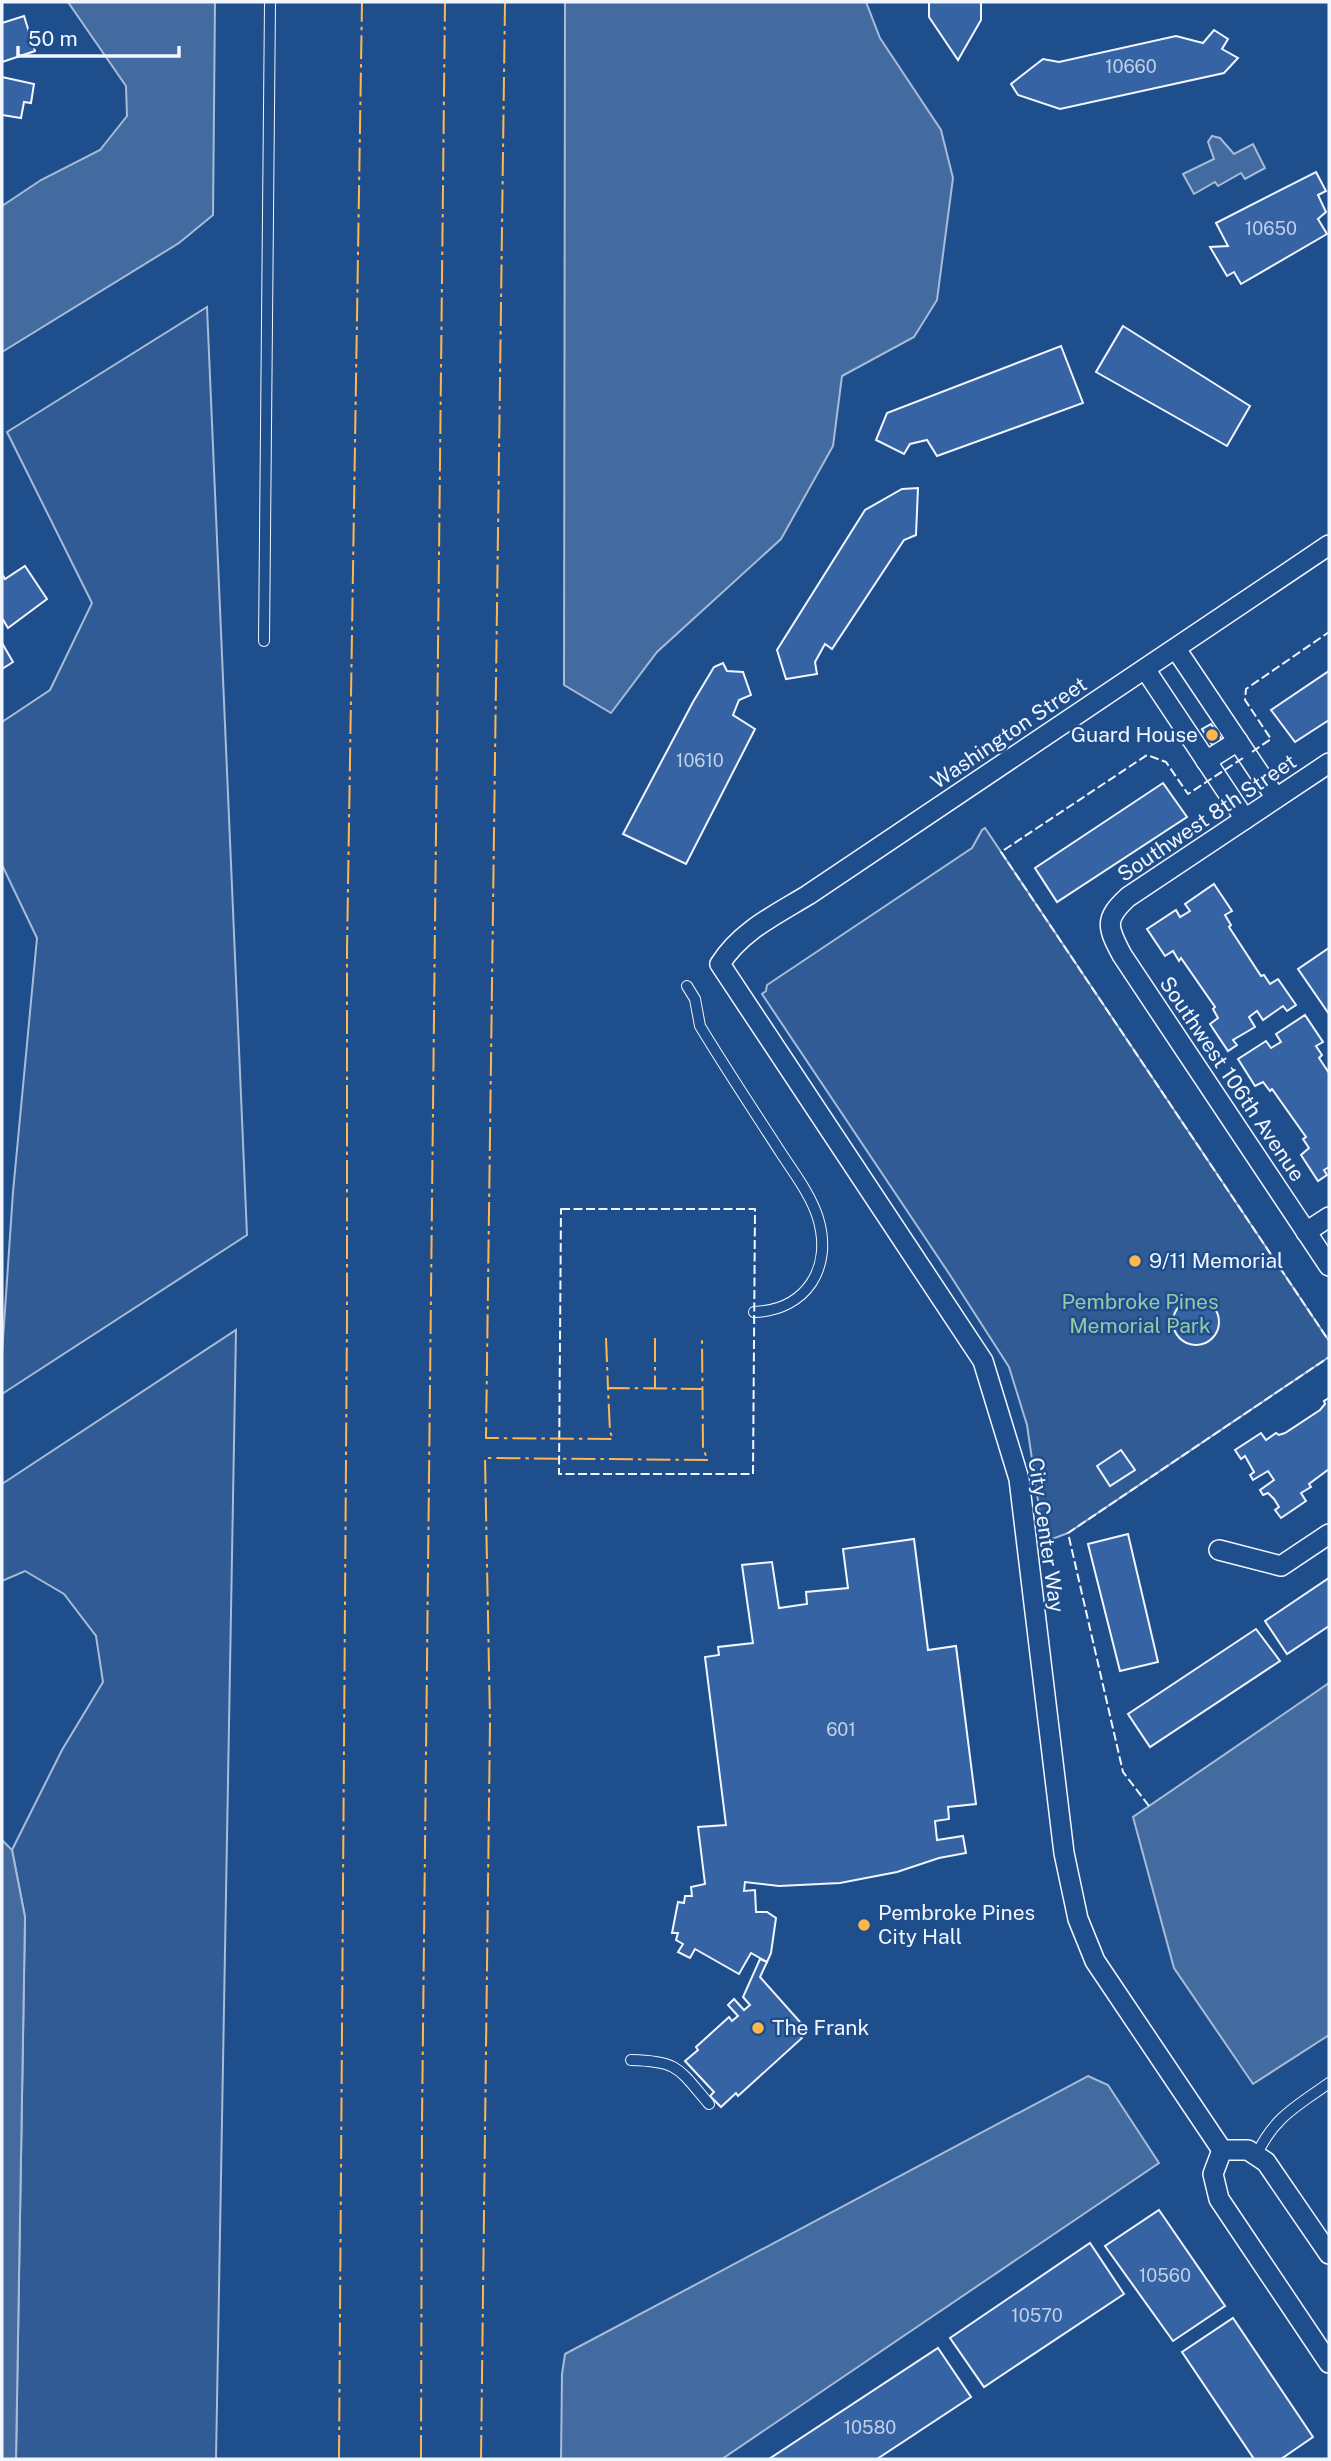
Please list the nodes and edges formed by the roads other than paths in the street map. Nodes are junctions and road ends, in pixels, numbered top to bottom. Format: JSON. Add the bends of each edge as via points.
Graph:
{"nodes":[{"id":1,"x":270,"y":2,"type":"edge"},
{"id":2,"x":1329,"y":545,"type":"edge"},
{"id":3,"x":264,"y":641,"type":"dead end"},
{"id":4,"x":1177,"y":649,"type":"junction"},
{"id":5,"x":1145,"y":669,"type":"junction"},
{"id":6,"x":1238,"y":741,"type":"junction"},
{"id":7,"x":1206,"y":761,"type":"junction"},
{"id":8,"x":1329,"y":763,"type":"edge"},
{"id":9,"x":1276,"y":797,"type":"junction"},
{"id":10,"x":1245,"y":819,"type":"junction"},
{"id":11,"x":1112,"y":913,"type":"joint"},
{"id":12,"x":720,"y":964,"type":"joint"},
{"id":13,"x":687,"y":986,"type":"dead end"},
{"id":14,"x":1329,"y":1217,"type":"edge"},
{"id":15,"x":1306,"y":1232,"type":"junction"},
{"id":16,"x":1329,"y":1266,"type":"edge"},
{"id":17,"x":754,"y":1312,"type":"dead end"},
{"id":18,"x":1329,"y":1534,"type":"edge"},
{"id":19,"x":1219,"y":1550,"type":"dead end"},
{"id":20,"x":631,"y":2060,"type":"dead end"},
{"id":21,"x":1329,"y":2083,"type":"edge"},
{"id":22,"x":709,"y":2104,"type":"dead end"},
{"id":23,"x":1222,"y":2150,"type":"junction"},
{"id":24,"x":1256,"y":2154,"type":"junction"},
{"id":25,"x":1329,"y":2254,"type":"edge"},
{"id":26,"x":1329,"y":2363,"type":"edge"}],
"edges":[{"from":1,"to":3,"type":"lane"},
{"from":2,"to":4,"type":"street","name":"Washington Street"},
{"from":4,"to":5,"type":"street","name":"Washington Street"},
{"from":4,"to":6,"type":"street"},
{"from":5,"to":7,"type":"street"},
{"from":5,"to":12,"type":"street","name":"Washington Street","via":[[743,935]]},
{"from":6,"to":7,"type":"street"},
{"from":6,"to":9,"type":"street"},
{"from":7,"to":10,"type":"street"},
{"from":8,"to":9,"type":"street","name":"Southwest 8th Street"},
{"from":9,"to":10,"type":"street","name":"Southwest 8th Street"},
{"from":10,"to":11,"type":"street","name":"Southwest 8th Street","via":[[1128,897]]},
{"from":11,"to":15,"type":"street","name":"Southwest 106th Avenue","via":[[1111,935],[1122,954]]},
{"from":12,"to":23,"type":"street","name":"City Center Way","via":[[983,1361],[1018,1479],[1064,1853],[1078,1919],[1100,1969]]},
{"from":13,"to":17,"type":"lane","via":[[701,1026],[819,1220],[822,1251],[811,1284],[792,1302]]},
{"from":14,"to":15,"type":"street"},
{"from":15,"to":16,"type":"street","name":"Southwest 106th Avenue"},
{"from":18,"to":19,"type":"street","via":[[1281,1566]]},
{"from":20,"to":22,"type":"lane","via":[[668,2063]]},
{"from":21,"to":24,"type":"lane","via":[[1280,2118]]},
{"from":23,"to":24,"type":"street","via":[[1236,2148]]},
{"from":23,"to":26,"type":"street","via":[[1213,2174],[1219,2199]]},
{"from":24,"to":25,"type":"street","via":[[1282,2183]]}]}
